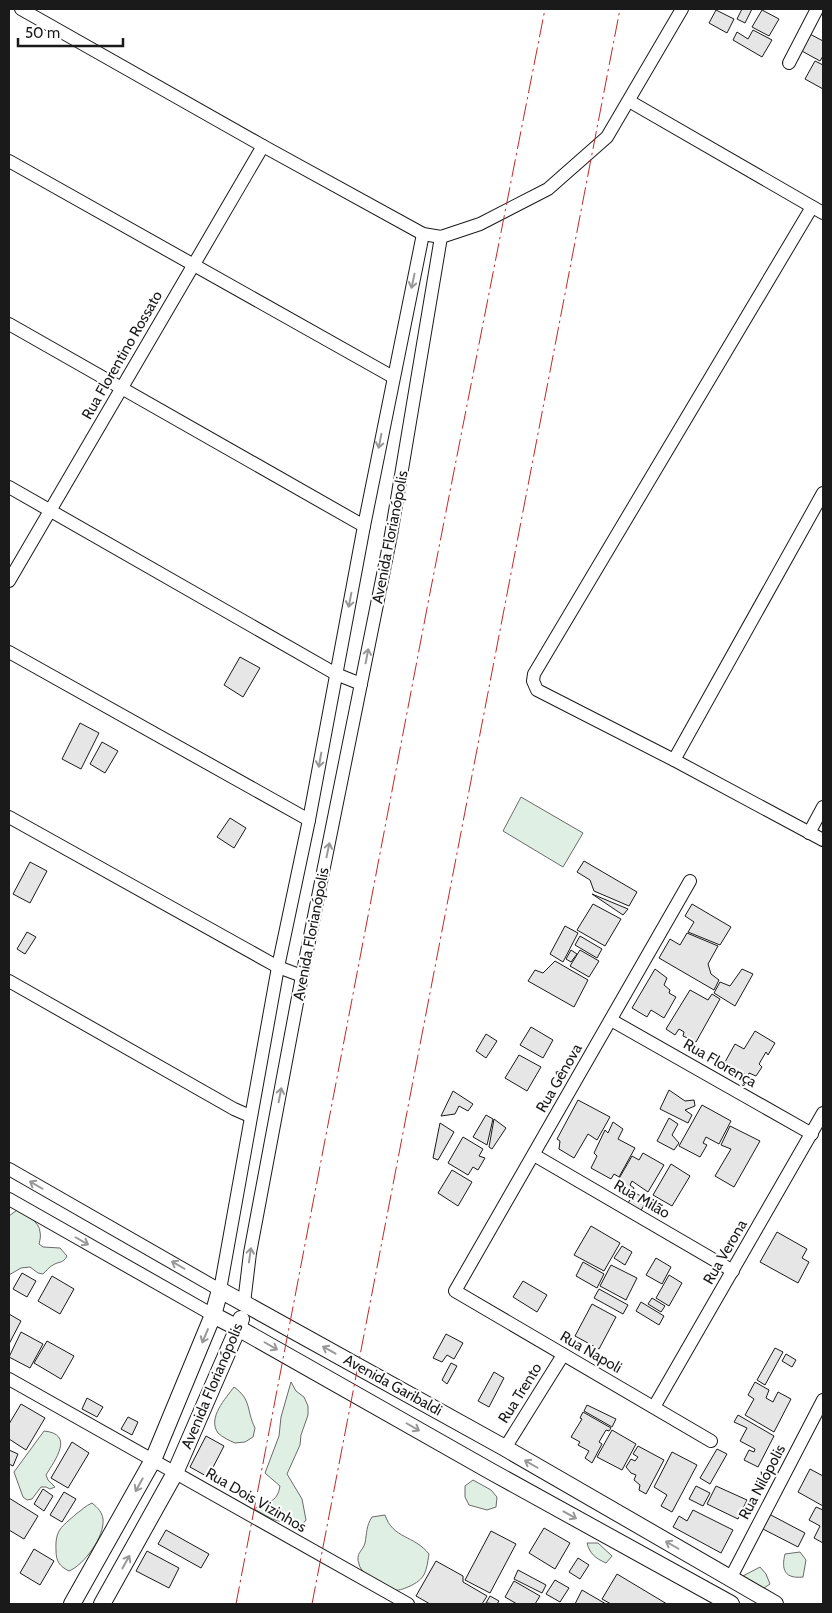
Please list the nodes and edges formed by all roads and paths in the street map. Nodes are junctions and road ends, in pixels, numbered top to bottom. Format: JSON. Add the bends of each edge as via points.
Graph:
{"nodes":[{"id":1,"x":21,"y":9,"type":"edge"},
{"id":2,"x":682,"y":9,"type":"edge"},
{"id":3,"x":817,"y":9,"type":"edge"},
{"id":4,"x":789,"y":63,"type":"dead end"},
{"id":5,"x":628,"y":101,"type":"junction"},
{"id":6,"x":263,"y":146,"type":"junction"},
{"id":7,"x":9,"y":161,"type":"edge"},
{"id":8,"x":812,"y":206,"type":"junction"},
{"id":9,"x":823,"y":213,"type":"edge"},
{"id":10,"x":423,"y":234,"type":"junction"},
{"id":11,"x":442,"y":237,"type":"junction"},
{"id":12,"x":194,"y":265,"type":"junction"},
{"id":13,"x":9,"y":324,"type":"edge"},
{"id":14,"x":392,"y":377,"type":"junction"},
{"id":15,"x":121,"y":388,"type":"junction"},
{"id":16,"x":9,"y":487,"type":"edge"},
{"id":17,"x":823,"y":493,"type":"edge"},
{"id":18,"x":50,"y":510,"type":"junction"},
{"id":19,"x":364,"y":526,"type":"junction"},
{"id":20,"x":9,"y":581,"type":"edge"},
{"id":21,"x":9,"y":652,"type":"edge"},
{"id":22,"x":336,"y":674,"type":"junction"},
{"id":23,"x":361,"y":684,"type":"junction"},
{"id":24,"x":674,"y":760,"type":"junction"},
{"id":25,"x":823,"y":807,"type":"edge"},
{"id":26,"x":9,"y":816,"type":"edge"},
{"id":27,"x":310,"y":820,"type":"junction"},
{"id":28,"x":809,"y":833,"type":"junction"},
{"id":29,"x":823,"y":840,"type":"edge"},
{"id":30,"x":690,"y":881,"type":"dead end"},
{"id":31,"x":278,"y":967,"type":"junction"},
{"id":32,"x":302,"y":976,"type":"junction"},
{"id":33,"x":9,"y":981,"type":"edge"},
{"id":34,"x":611,"y":1020,"type":"junction"},
{"id":35,"x":823,"y":1113,"type":"edge"},
{"id":36,"x":250,"y":1116,"type":"junction"},
{"id":37,"x":812,"y":1134,"type":"junction"},
{"id":38,"x":534,"y":1155,"type":"junction"},
{"id":39,"x":9,"y":1169,"type":"edge"},
{"id":40,"x":9,"y":1199,"type":"edge"},
{"id":41,"x":733,"y":1271,"type":"junction"},
{"id":42,"x":220,"y":1290,"type":"junction"},
{"id":43,"x":455,"y":1291,"type":"joint"},
{"id":44,"x":244,"y":1304,"type":"junction"},
{"id":45,"x":213,"y":1315,"type":"junction"},
{"id":46,"x":238,"y":1328,"type":"junction"},
{"id":47,"x":563,"y":1355,"type":"junction"},
{"id":48,"x":10,"y":1384,"type":"edge"},
{"id":49,"x":823,"y":1400,"type":"edge"},
{"id":50,"x":654,"y":1407,"type":"junction"},
{"id":51,"x":711,"y":1441,"type":"dead end"},
{"id":52,"x":505,"y":1448,"type":"junction"},
{"id":53,"x":153,"y":1460,"type":"junction"},
{"id":54,"x":492,"y":1472,"type":"junction"},
{"id":55,"x":176,"y":1473,"type":"junction"},
{"id":56,"x":699,"y":1561,"type":"junction"},
{"id":57,"x":730,"y":1579,"type":"junction"},
{"id":58,"x":688,"y":1581,"type":"junction"},
{"id":59,"x":726,"y":1601,"type":"edge"},
{"id":60,"x":72,"y":1604,"type":"edge"},
{"id":61,"x":102,"y":1604,"type":"edge"},
{"id":62,"x":408,"y":1604,"type":"edge"},
{"id":63,"x":775,"y":1604,"type":"edge"}],
"edges":[{"from":1,"to":6,"type":"street"},
{"from":2,"to":5,"type":"street"},
{"from":3,"to":4,"type":"street"},
{"from":5,"to":8,"type":"street"},
{"from":5,"to":11,"type":"street","via":[[607,137],[548,189],[480,224]]},
{"from":6,"to":10,"type":"street"},
{"from":6,"to":12,"type":"street","name":"Rua Florentino Rossato"},
{"from":7,"to":12,"type":"street"},
{"from":8,"to":9,"type":"street"},
{"from":8,"to":24,"type":"street","via":[[532,681],[537,690]]},
{"from":10,"to":11,"type":"street"},
{"from":10,"to":14,"type":"street","name":"Avenida Florianópolis","one_way":true},
{"from":23,"to":11,"type":"street","name":"Avenida Florianópolis","one_way":true},
{"from":12,"to":14,"type":"street"},
{"from":12,"to":15,"type":"street","name":"Rua Florentino Rossato"},
{"from":13,"to":15,"type":"street"},
{"from":14,"to":19,"type":"street","name":"Avenida Florianópolis","one_way":true},
{"from":15,"to":18,"type":"street","name":"Rua Florentino Rossato"},
{"from":15,"to":19,"type":"street"},
{"from":16,"to":18,"type":"street"},
{"from":17,"to":24,"type":"street"},
{"from":18,"to":20,"type":"street","name":"Rua Florentino Rossato"},
{"from":18,"to":22,"type":"street"},
{"from":19,"to":22,"type":"street","name":"Avenida Florianópolis","one_way":true},
{"from":21,"to":27,"type":"street"},
{"from":22,"to":23,"type":"street"},
{"from":22,"to":27,"type":"street","name":"Avenida Florianópolis","one_way":true},
{"from":32,"to":23,"type":"street","name":"Avenida Florianópolis","one_way":true},
{"from":24,"to":28,"type":"street"},
{"from":25,"to":28,"type":"street"},
{"from":26,"to":31,"type":"street"},
{"from":27,"to":31,"type":"street","name":"Avenida Florianópolis"},
{"from":28,"to":29,"type":"street"},
{"from":30,"to":34,"type":"street","name":"Rua Gênova"},
{"from":31,"to":32,"type":"street"},
{"from":31,"to":36,"type":"street","name":"Avenida Florianópolis"},
{"from":44,"to":32,"type":"street","name":"Avenida Florianópolis","one_way":true,"via":[[250,1253]]},
{"from":33,"to":36,"type":"street"},
{"from":34,"to":37,"type":"street","name":"Rua Florença"},
{"from":34,"to":38,"type":"street","name":"Rua Gênova"},
{"from":35,"to":37,"type":"street","name":"Rua Verona"},
{"from":36,"to":42,"type":"street","name":"Avenida Florianópolis"},
{"from":37,"to":41,"type":"street","name":"Rua Verona"},
{"from":38,"to":41,"type":"street","name":"Rua Milão"},
{"from":38,"to":43,"type":"street","name":"Rua Gênova"},
{"from":42,"to":39,"type":"street","name":"Avenida Garibaldi","one_way":true},
{"from":40,"to":45,"type":"street","name":"Avenida Garibaldi","one_way":true},
{"from":41,"to":50,"type":"street","name":"Rua Verona"},
{"from":42,"to":44,"type":"street","name":"Avenida Garibaldi"},
{"from":42,"to":45,"type":"street"},
{"from":43,"to":47,"type":"street","name":"Rua Napoli"},
{"from":44,"to":46,"type":"street","name":"Avenida Florianópolis"},
{"from":52,"to":44,"type":"street","name":"Avenida Garibaldi","one_way":true},
{"from":45,"to":46,"type":"street","name":"Avenida Garibaldi"},
{"from":45,"to":53,"type":"street","one_way":true},
{"from":46,"to":54,"type":"street","name":"Avenida Garibaldi","one_way":true},
{"from":46,"to":55,"type":"street","name":"Avenida Florianópolis"},
{"from":47,"to":50,"type":"street","name":"Rua Napoli"},
{"from":47,"to":52,"type":"street","name":"Rua Trento"},
{"from":48,"to":53,"type":"street","name":"Rua Dois Vizinhos"},
{"from":49,"to":57,"type":"street","name":"Rua Nilópolis"},
{"from":50,"to":51,"type":"street","name":"Rua Napoli"},
{"from":52,"to":54,"type":"street"},
{"from":56,"to":52,"type":"street","name":"Avenida Garibaldi","one_way":true},
{"from":53,"to":55,"type":"street","name":"Rua Dois Vizinhos"},
{"from":53,"to":60,"type":"street","one_way":true},
{"from":54,"to":58,"type":"street","name":"Avenida Garibaldi","one_way":true},
{"from":61,"to":55,"type":"street","name":"Avenida Florianópolis","one_way":true},
{"from":55,"to":62,"type":"street","name":"Rua Dois Vizinhos"},
{"from":56,"to":57,"type":"street","name":"Avenida Garibaldi"},
{"from":56,"to":58,"type":"street"},
{"from":57,"to":59,"type":"street"},
{"from":57,"to":63,"type":"street","name":"Avenida Garibaldi"},
{"from":58,"to":59,"type":"street","name":"Avenida Garibaldi"}]}
